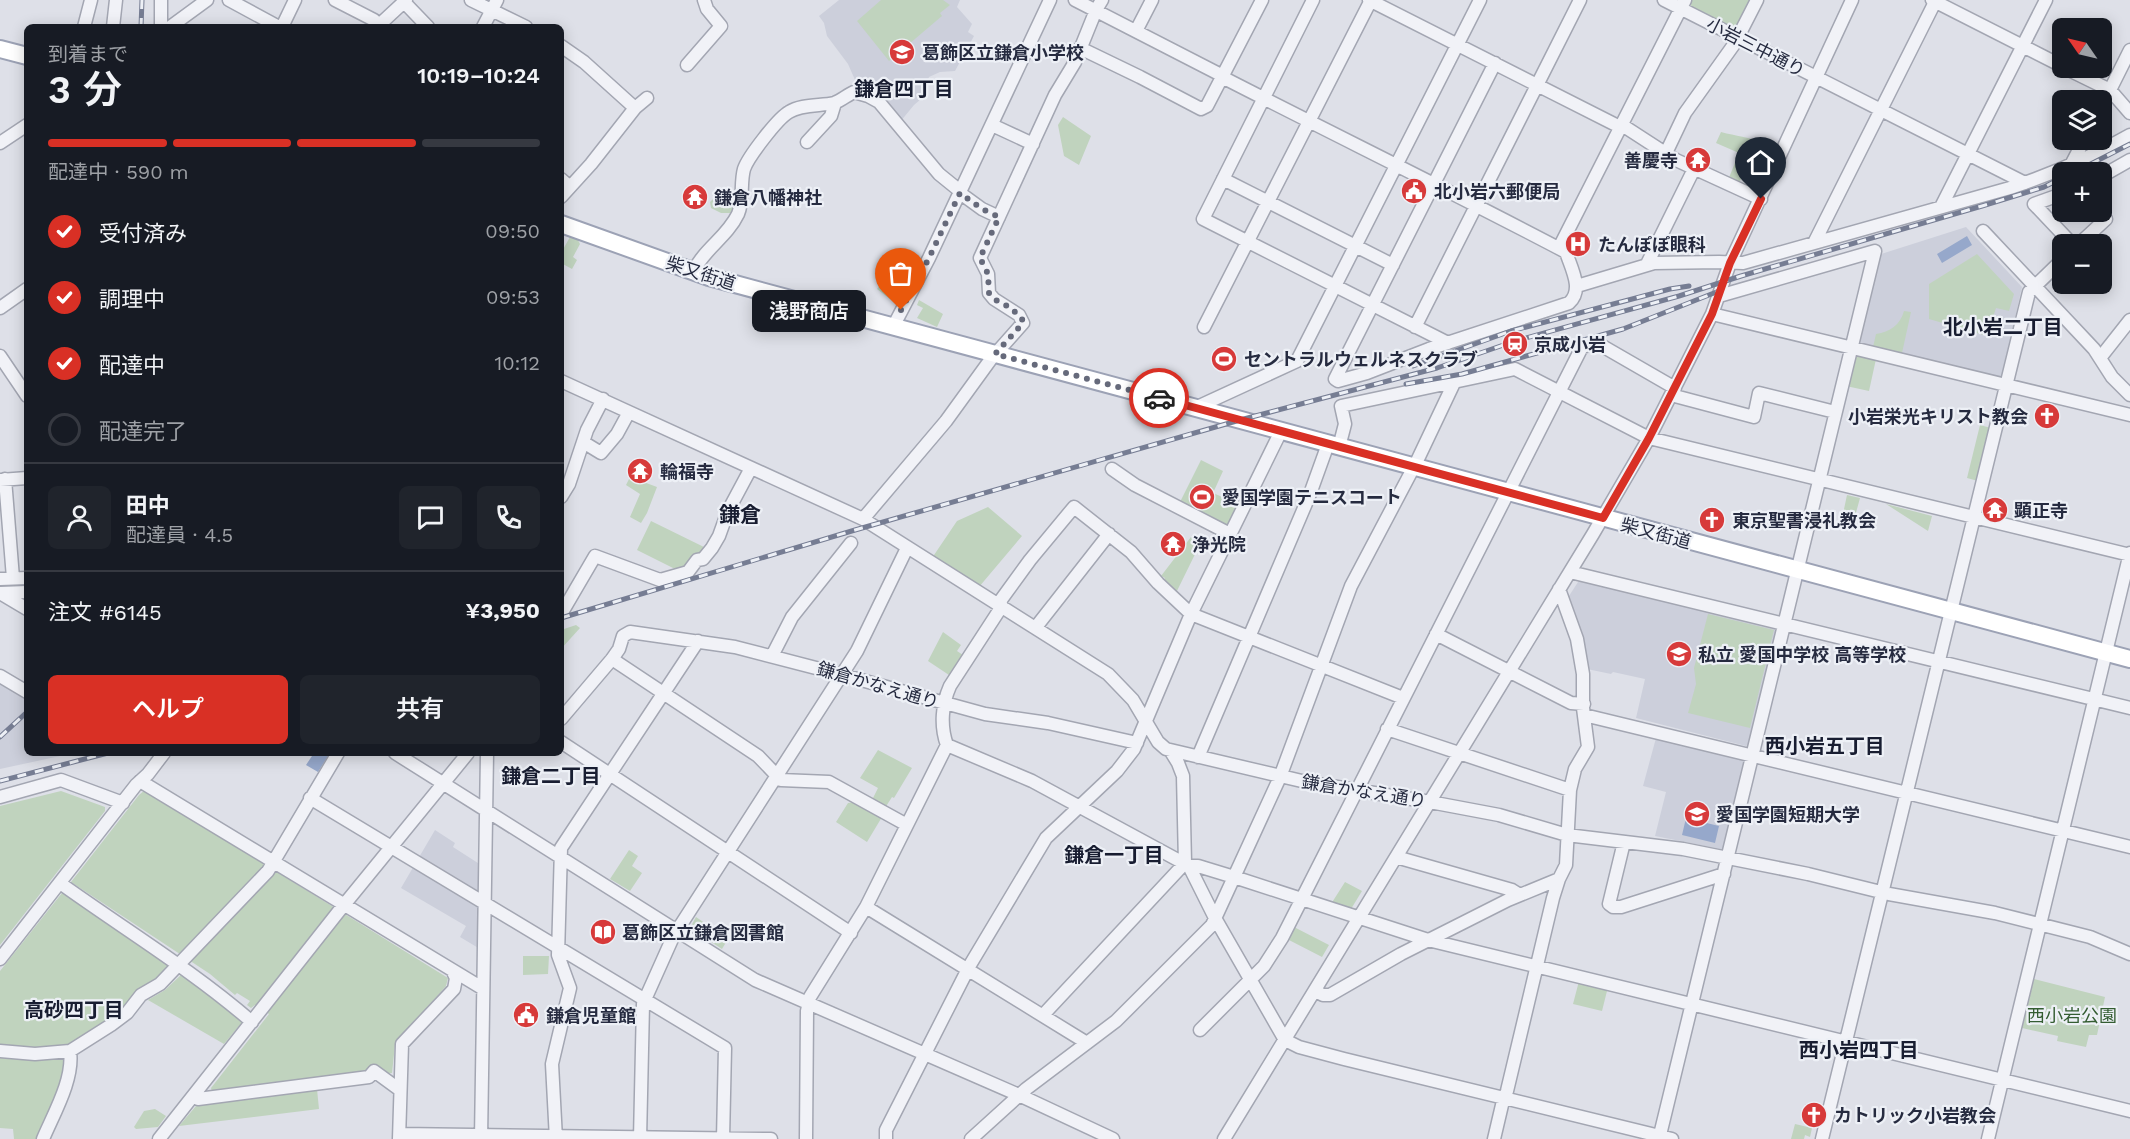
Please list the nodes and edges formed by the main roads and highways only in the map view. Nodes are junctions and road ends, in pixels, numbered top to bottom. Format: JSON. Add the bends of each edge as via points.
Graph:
{"nodes":[{"id":1,"x":0,"y":49,"type":"edge"},
{"id":2,"x":24,"y":55,"type":"edge"},
{"id":3,"x":564,"y":225,"type":"edge"},
{"id":4,"x":2130,"y":659,"type":"edge"}],
"edges":[{"from":1,"to":2,"type":"main road"},
{"from":3,"to":4,"type":"main road","name":"柴又街道","via":[[693,272]]}]}
